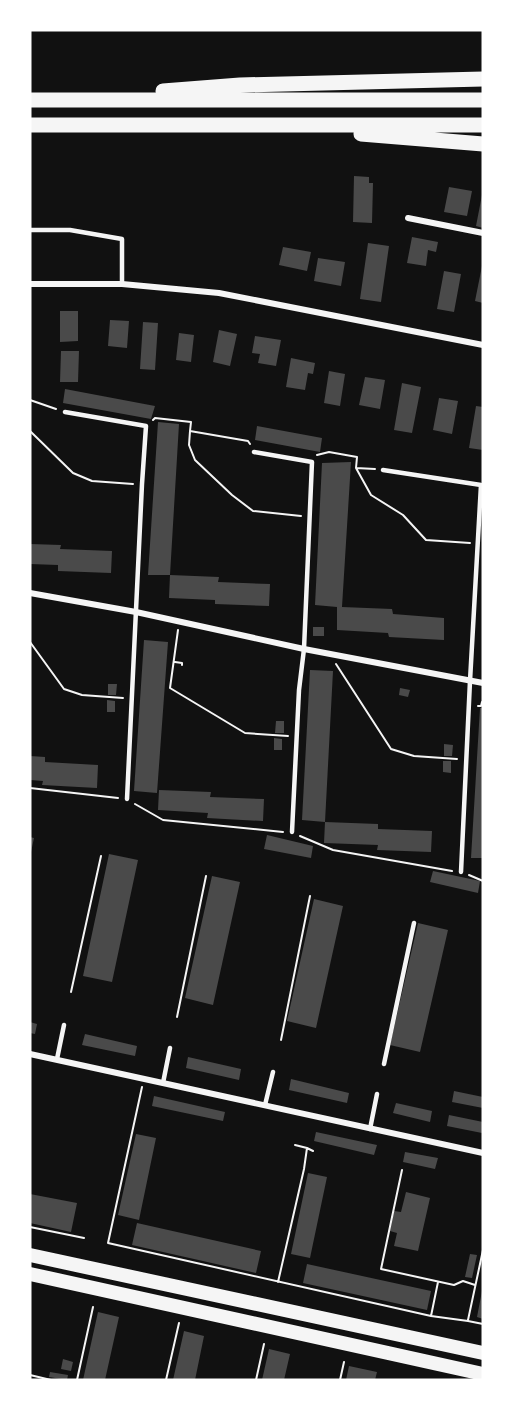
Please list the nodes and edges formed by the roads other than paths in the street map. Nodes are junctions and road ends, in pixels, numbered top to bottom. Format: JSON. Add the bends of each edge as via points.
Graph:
{"nodes":[{"id":1,"x":483,"y":79,"type":"edge"},
{"id":2,"x":30,"y":100,"type":"edge"},
{"id":3,"x":62,"y":100,"type":"junction"},
{"id":4,"x":483,"y":100,"type":"edge"},
{"id":5,"x":254,"y":124,"type":"junction"},
{"id":6,"x":30,"y":125,"type":"edge"},
{"id":7,"x":483,"y":125,"type":"edge"},
{"id":8,"x":483,"y":144,"type":"edge"},
{"id":9,"x":408,"y":218,"type":"dead end"},
{"id":10,"x":30,"y":230,"type":"edge"},
{"id":11,"x":483,"y":233,"type":"edge"},
{"id":12,"x":30,"y":284,"type":"edge"},
{"id":13,"x":122,"y":284,"type":"junction"},
{"id":14,"x":483,"y":345,"type":"edge"},
{"id":15,"x":65,"y":412,"type":"road end"},
{"id":16,"x":254,"y":452,"type":"road end"},
{"id":17,"x":383,"y":470,"type":"road end"},
{"id":18,"x":30,"y":593,"type":"edge"},
{"id":19,"x":136,"y":612,"type":"junction"},
{"id":20,"x":304,"y":649,"type":"junction"},
{"id":21,"x":470,"y":681,"type":"junction"},
{"id":22,"x":483,"y":683,"type":"edge"},
{"id":23,"x":127,"y":799,"type":"road end"},
{"id":24,"x":292,"y":832,"type":"road end"},
{"id":25,"x":461,"y":872,"type":"road end"},
{"id":26,"x":414,"y":923,"type":"dead end"},
{"id":27,"x":64,"y":1025,"type":"dead end"},
{"id":28,"x":170,"y":1048,"type":"dead end"},
{"id":29,"x":30,"y":1054,"type":"edge"},
{"id":30,"x":57,"y":1059,"type":"junction"},
{"id":31,"x":384,"y":1064,"type":"dead end"},
{"id":32,"x":273,"y":1072,"type":"dead end"},
{"id":33,"x":163,"y":1083,"type":"junction"},
{"id":34,"x":377,"y":1094,"type":"dead end"},
{"id":35,"x":265,"y":1106,"type":"junction"},
{"id":36,"x":370,"y":1128,"type":"junction"},
{"id":37,"x":483,"y":1153,"type":"edge"},
{"id":38,"x":30,"y":1255,"type":"edge"},
{"id":39,"x":30,"y":1274,"type":"edge"},
{"id":40,"x":483,"y":1353,"type":"edge"},
{"id":41,"x":483,"y":1374,"type":"edge"}],
"edges":[{"from":1,"to":3,"type":"highway","via":[[240,84]]},
{"from":2,"to":3,"type":"highway"},
{"from":3,"to":4,"type":"highway"},
{"from":5,"to":6,"type":"highway"},
{"from":5,"to":7,"type":"highway"},
{"from":5,"to":8,"type":"highway"},
{"from":9,"to":11,"type":"street"},
{"from":10,"to":13,"type":"lane","via":[[70,230],[122,239]]},
{"from":12,"to":13,"type":"street"},
{"from":13,"to":14,"type":"street","via":[[219,293]]},
{"from":15,"to":19,"type":"lane","via":[[146,426]]},
{"from":16,"to":20,"type":"lane","via":[[312,462]]},
{"from":17,"to":21,"type":"lane","via":[[481,485]]},
{"from":18,"to":19,"type":"street"},
{"from":19,"to":20,"type":"street"},
{"from":19,"to":23,"type":"lane"},
{"from":20,"to":21,"type":"street"},
{"from":20,"to":24,"type":"lane"},
{"from":21,"to":22,"type":"street"},
{"from":21,"to":25,"type":"lane"},
{"from":26,"to":31,"type":"lane"},
{"from":27,"to":30,"type":"lane"},
{"from":28,"to":33,"type":"lane"},
{"from":29,"to":30,"type":"street"},
{"from":30,"to":33,"type":"street"},
{"from":32,"to":35,"type":"lane"},
{"from":33,"to":35,"type":"street"},
{"from":34,"to":36,"type":"lane"},
{"from":35,"to":36,"type":"street"},
{"from":36,"to":37,"type":"street"},
{"from":38,"to":40,"type":"main road"},
{"from":39,"to":41,"type":"main road"}]}
